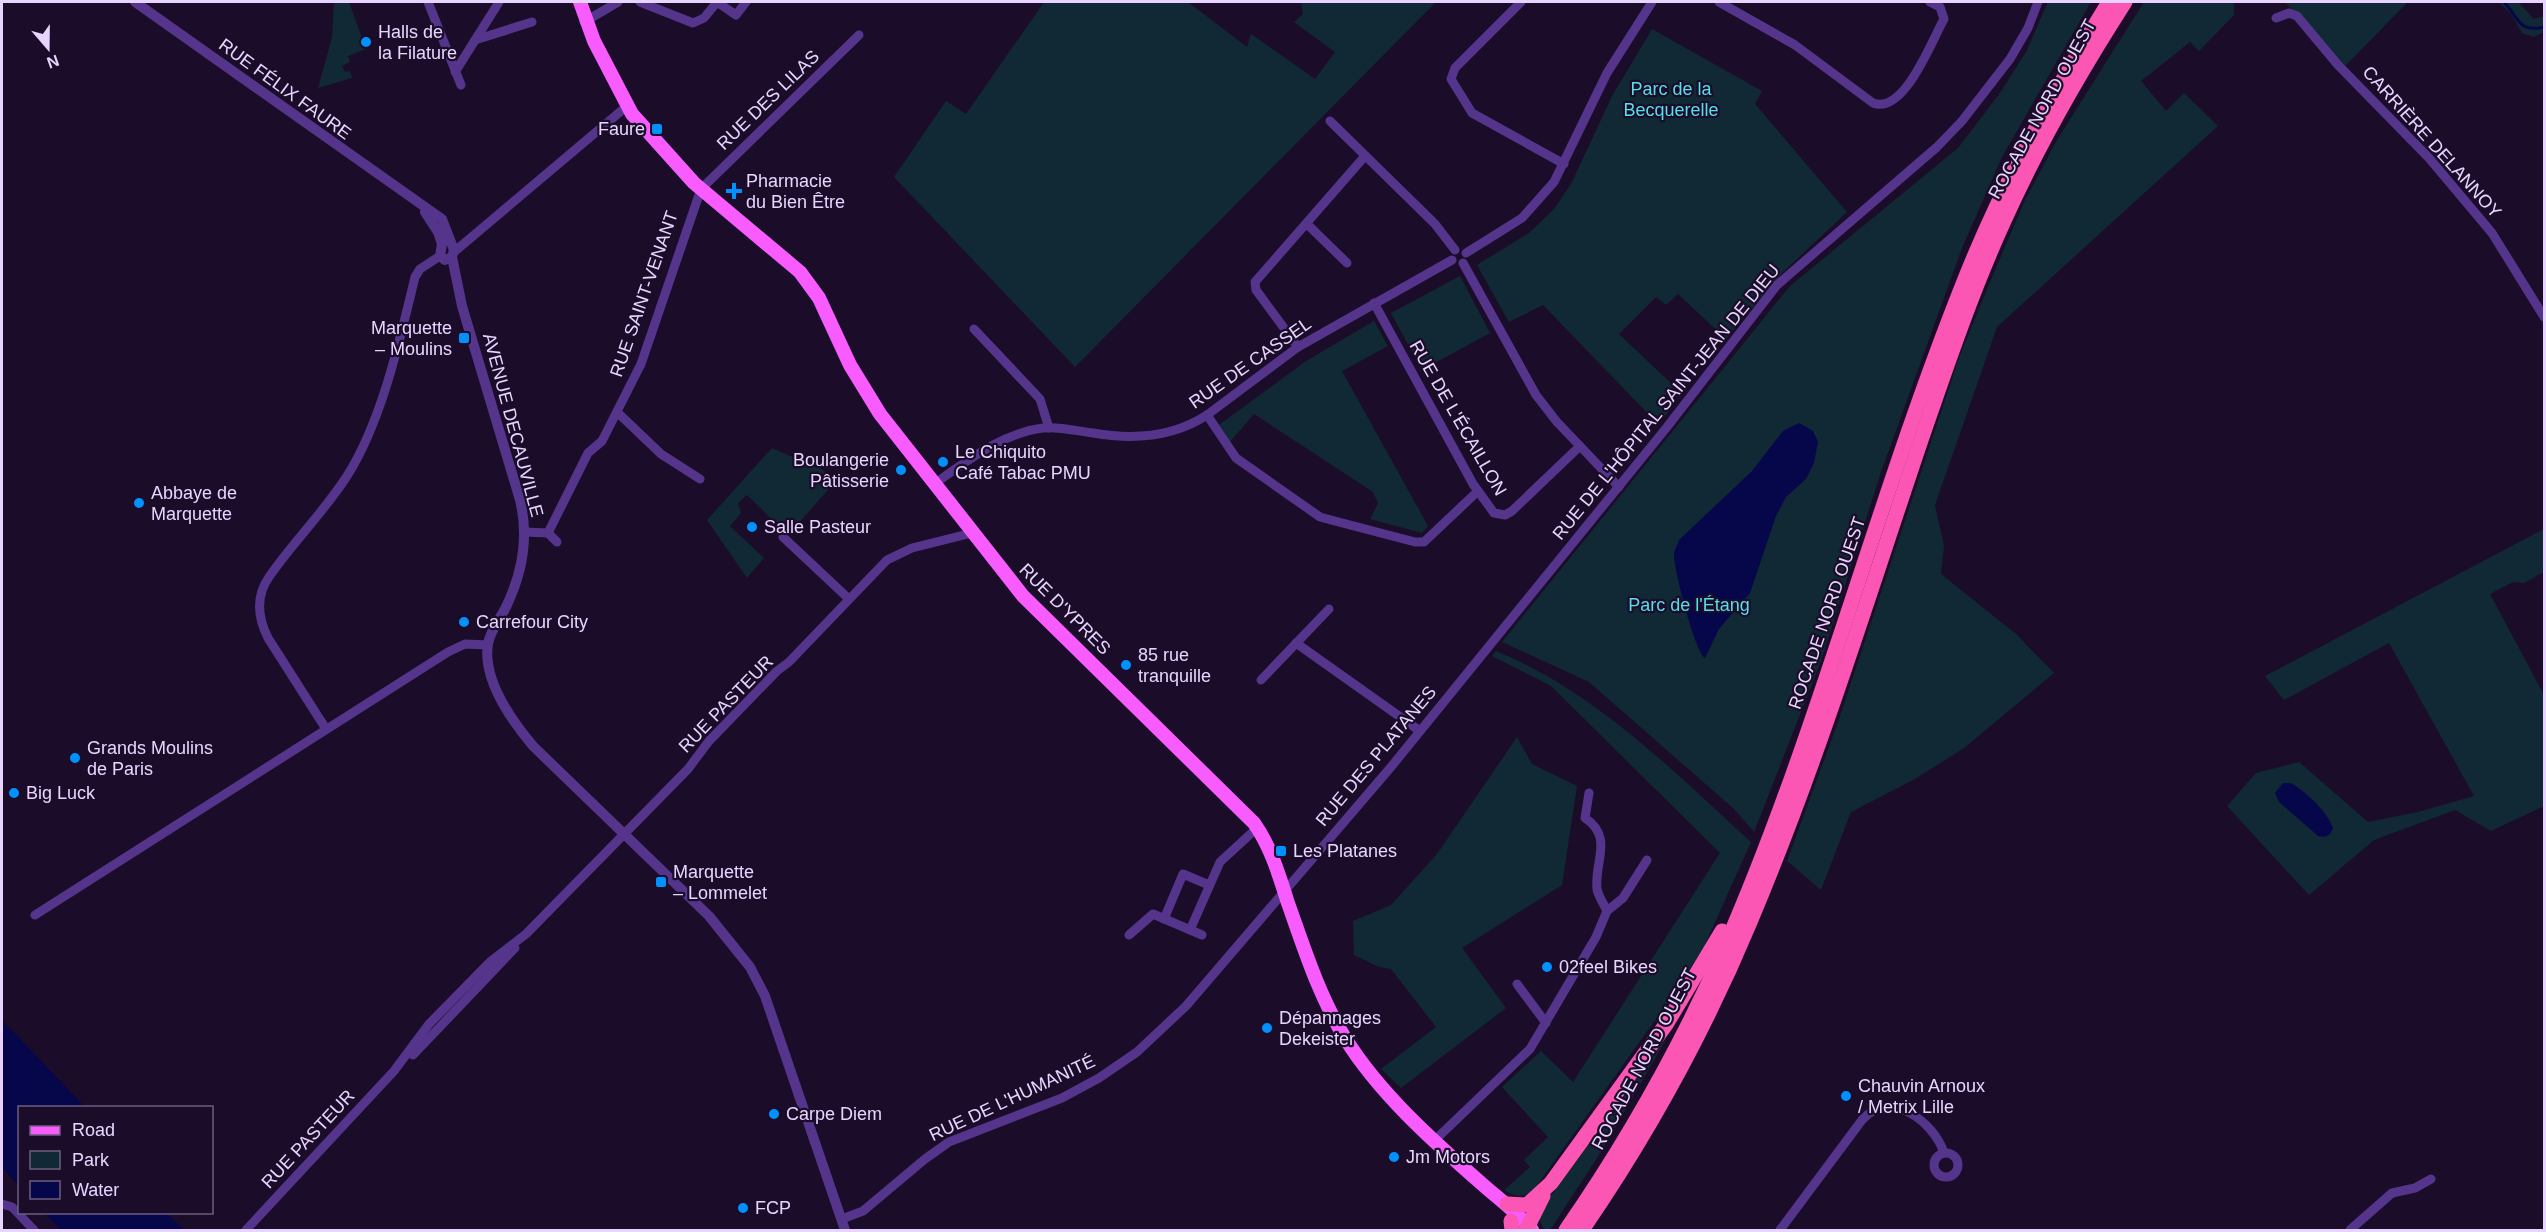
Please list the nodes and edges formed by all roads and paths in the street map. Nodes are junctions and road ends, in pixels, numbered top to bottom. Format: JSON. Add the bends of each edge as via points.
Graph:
{"nodes":[{"id":1,"x":135,"y":2,"type":"edge"},
{"id":2,"x":499,"y":2,"type":"edge"},
{"id":3,"x":572,"y":2,"type":"edge"},
{"id":4,"x":579,"y":2,"type":"edge"},
{"id":5,"x":618,"y":2,"type":"edge"},
{"id":6,"x":640,"y":2,"type":"edge"},
{"id":7,"x":717,"y":2,"type":"edge"},
{"id":8,"x":746,"y":2,"type":"edge"},
{"id":9,"x":1521,"y":2,"type":"edge"},
{"id":10,"x":1652,"y":2,"type":"edge"},
{"id":11,"x":1719,"y":2,"type":"edge"},
{"id":12,"x":1930,"y":2,"type":"edge"},
{"id":13,"x":2038,"y":2,"type":"edge"},
{"id":14,"x":2109,"y":2,"type":"edge"},
{"id":15,"x":2125,"y":2,"type":"edge"},
{"id":16,"x":432,"y":4,"type":"edge"},
{"id":17,"x":2276,"y":18,"type":"dead end"},
{"id":18,"x":532,"y":22,"type":"dead end"},
{"id":19,"x":584,"y":22,"type":"junction"},
{"id":20,"x":859,"y":35,"type":"dead end"},
{"id":21,"x":475,"y":40,"type":"junction"},
{"id":22,"x":455,"y":72,"type":"junction"},
{"id":23,"x":461,"y":86,"type":"dead end"},
{"id":24,"x":627,"y":106,"type":"junction"},
{"id":25,"x":1330,"y":121,"type":"dead end"},
{"id":26,"x":1365,"y":156,"type":"junction"},
{"id":27,"x":1564,"y":164,"type":"junction"},
{"id":28,"x":701,"y":189,"type":"junction"},
{"id":29,"x":1307,"y":224,"type":"junction"},
{"id":30,"x":447,"y":251,"type":"junction"},
{"id":31,"x":1454,"y":255,"type":"junction"},
{"id":32,"x":1464,"y":258,"type":"junction"},
{"id":33,"x":1347,"y":263,"type":"dead end"},
{"id":34,"x":1374,"y":303,"type":"junction"},
{"id":35,"x":2544,"y":317,"type":"edge"},
{"id":36,"x":974,"y":329,"type":"dead end"},
{"id":37,"x":1298,"y":347,"type":"junction"},
{"id":38,"x":617,"y":412,"type":"junction"},
{"id":39,"x":1207,"y":415,"type":"junction"},
{"id":40,"x":1049,"y":428,"type":"junction"},
{"id":41,"x":1580,"y":446,"type":"junction"},
{"id":42,"x":700,"y":479,"type":"dead end"},
{"id":43,"x":934,"y":484,"type":"junction"},
{"id":44,"x":1619,"y":487,"type":"junction"},
{"id":45,"x":1478,"y":491,"type":"junction"},
{"id":46,"x":525,"y":532,"type":"junction"},
{"id":47,"x":548,"y":533,"type":"junction"},
{"id":48,"x":972,"y":533,"type":"junction"},
{"id":49,"x":783,"y":537,"type":"dead end"},
{"id":50,"x":557,"y":542,"type":"dead end"},
{"id":51,"x":849,"y":599,"type":"junction"},
{"id":52,"x":1329,"y":609,"type":"dead end"},
{"id":53,"x":1296,"y":642,"type":"junction"},
{"id":54,"x":1491,"y":643,"type":"joint"},
{"id":55,"x":488,"y":645,"type":"junction"},
{"id":56,"x":1261,"y":680,"type":"dead end"},
{"id":57,"x":326,"y":729,"type":"junction"},
{"id":58,"x":1420,"y":730,"type":"junction"},
{"id":59,"x":1589,"y":793,"type":"dead end"},
{"id":60,"x":1257,"y":828,"type":"junction"},
{"id":61,"x":1778,"y":832,"type":"junction"},
{"id":62,"x":624,"y":833,"type":"junction"},
{"id":63,"x":1647,"y":860,"type":"dead end"},
{"id":64,"x":1758,"y":877,"type":"junction"},
{"id":65,"x":1209,"y":885,"type":"junction"},
{"id":66,"x":1284,"y":889,"type":"junction"},
{"id":67,"x":1607,"y":911,"type":"junction"},
{"id":68,"x":35,"y":915,"type":"dead end"},
{"id":69,"x":1164,"y":919,"type":"junction"},
{"id":70,"x":1190,"y":930,"type":"junction"},
{"id":71,"x":1129,"y":935,"type":"dead end"},
{"id":72,"x":1202,"y":935,"type":"dead end"},
{"id":73,"x":1517,"y":984,"type":"dead end"},
{"id":74,"x":1546,"y":1023,"type":"junction"},
{"id":75,"x":1435,"y":1140,"type":"junction"},
{"id":76,"x":1944,"y":1153,"type":"dead end"},
{"id":77,"x":2431,"y":1179,"type":"dead end"},
{"id":78,"x":1551,"y":1183,"type":"junction"},
{"id":79,"x":1483,"y":1186,"type":"junction"},
{"id":80,"x":2,"y":1204,"type":"edge"},
{"id":81,"x":1507,"y":1204,"type":"junction"},
{"id":82,"x":18,"y":1213,"type":"edge"},
{"id":83,"x":19,"y":1214,"type":"edge"},
{"id":84,"x":842,"y":1219,"type":"junction"},
{"id":85,"x":1521,"y":1228,"type":"edge"},
{"id":86,"x":34,"y":1230,"type":"edge"},
{"id":87,"x":246,"y":1230,"type":"edge"},
{"id":88,"x":845,"y":1230,"type":"edge"},
{"id":89,"x":1571,"y":1230,"type":"edge"},
{"id":90,"x":1780,"y":1230,"type":"edge"},
{"id":91,"x":2350,"y":1230,"type":"edge"}],
"edges":[{"from":1,"to":30,"type":"street","name":"RUE FÉLIX FAURE","via":[[416,203],[435,225]]},
{"from":2,"to":21,"type":"street"},
{"from":3,"to":19,"type":"main road"},
{"from":4,"to":19,"type":"main road"},
{"from":5,"to":19,"type":"street"},
{"from":6,"to":7,"type":"street","via":[[693,23],[704,18]]},
{"from":7,"to":8,"type":"street","via":[[736,15]]},
{"from":9,"to":27,"type":"street","via":[[1455,68],[1451,79],[1472,113]]},
{"from":10,"to":27,"type":"street","via":[[1604,80]]},
{"from":11,"to":12,"type":"street","via":[[1784,37],[1881,105],[1895,101],[1903,93],[1944,19],[1940,7]]},
{"from":13,"to":44,"type":"street","name":"RUE DE L'HÔPITAL SAINT-JEAN DE DIEU","via":[[2010,59],[1962,121],[1777,285]]},
{"from":14,"to":61,"type":"highway","name":"ROCADE NORD OUEST","via":[[2032,132],[1963,283]]},
{"from":15,"to":61,"type":"highway","name":"ROCADE NORD OUEST","via":[[2047,133],[1989,256]]},
{"from":16,"to":22,"type":"street"},
{"from":17,"to":35,"type":"street","name":"CARRIÈRE DELANNOY","via":[[2289,13],[2297,16],[2429,158],[2497,240]]},
{"from":18,"to":21,"type":"street"},
{"from":19,"to":24,"type":"main road","name":"RUE D'YPRES"},
{"from":20,"to":28,"type":"street","name":"RUE DES LILAS"},
{"from":21,"to":22,"type":"street"},
{"from":22,"to":23,"type":"street"},
{"from":24,"to":28,"type":"main road","name":"RUE D'YPRES"},
{"from":24,"to":30,"type":"street"},
{"from":25,"to":26,"type":"street"},
{"from":26,"to":29,"type":"street"},
{"from":26,"to":31,"type":"street","via":[[1439,228]]},
{"from":27,"to":32,"type":"street","via":[[1554,183],[1528,213]]},
{"from":28,"to":38,"type":"street","name":"RUE SAINT-VENANT","via":[[640,364]]},
{"from":28,"to":43,"type":"main road","name":"RUE D'YPRES","via":[[807,280],[867,393]]},
{"from":29,"to":33,"type":"street"},
{"from":29,"to":37,"type":"street","via":[[1259,274],[1254,286]]},
{"from":30,"to":46,"type":"street","name":"AVENUE DECAUVILLE","via":[[520,500]]},
{"from":30,"to":57,"type":"street","via":[[420,269],[415,277],[394,363],[349,473],[267,579],[261,595],[258,609],[264,630]]},
{"from":31,"to":32,"type":"street","via":[[1460,249]]},
{"from":31,"to":34,"type":"street","name":"RUE DE CASSEL"},
{"from":32,"to":41,"type":"street","via":[[1530,385]]},
{"from":34,"to":37,"type":"street","name":"RUE DE CASSEL"},
{"from":34,"to":45,"type":"street","name":"RUE DE L'ÉCAILLON"},
{"from":36,"to":40,"type":"street","via":[[1040,399]]},
{"from":37,"to":39,"type":"street","name":"RUE DE CASSEL"},
{"from":38,"to":42,"type":"street","via":[[661,454]]},
{"from":38,"to":47,"type":"street","name":"RUE SAINT-VENANT","via":[[602,441],[588,453]]},
{"from":39,"to":40,"type":"street","name":"RUE DE CASSEL","via":[[1174,430],[1142,437]]},
{"from":39,"to":45,"type":"street","via":[[1236,458],[1331,520],[1424,542]]},
{"from":40,"to":43,"type":"street","name":"RUE DE CASSEL","via":[[1022,433],[984,450]]},
{"from":41,"to":44,"type":"street"},
{"from":41,"to":45,"type":"street","name":"RUE DE L'ÉCAILLON","via":[[1505,515],[1494,513]]},
{"from":43,"to":48,"type":"main road","name":"RUE D'YPRES"},
{"from":44,"to":54,"type":"street","name":"RUE DE L'HÔPITAL SAINT-JEAN DE DIEU"},
{"from":46,"to":47,"type":"street"},
{"from":46,"to":55,"type":"street","name":"AVENUE DECAUVILLE","via":[[513,591]]},
{"from":47,"to":50,"type":"street"},
{"from":48,"to":51,"type":"street","name":"RUE PASTEUR","via":[[891,557]]},
{"from":48,"to":60,"type":"main road","name":"RUE D'YPRES","via":[[1023,596],[1107,675]]},
{"from":49,"to":51,"type":"street"},
{"from":51,"to":62,"type":"street","name":"RUE PASTEUR"},
{"from":52,"to":53,"type":"street"},
{"from":53,"to":56,"type":"street"},
{"from":53,"to":58,"type":"street"},
{"from":54,"to":58,"type":"street","name":"RUE DES PLATANES"},
{"from":55,"to":57,"type":"street","via":[[465,644],[448,651]]},
{"from":55,"to":62,"type":"street","via":[[497,689],[520,730],[547,761]]},
{"from":57,"to":68,"type":"street"},
{"from":58,"to":66,"type":"street","name":"RUE DES PLATANES"},
{"from":59,"to":67,"type":"street","via":[[1585,818],[1592,822],[1603,845],[1597,890]]},
{"from":60,"to":65,"type":"street","via":[[1224,857]]},
{"from":60,"to":66,"type":"main road","name":"RUE D'YPRES"},
{"from":61,"to":64,"type":"highway","name":"ROCADE NORD OUEST"},
{"from":62,"to":84,"type":"street","via":[[709,916],[758,980]]},
{"from":62,"to":87,"type":"street","name":"RUE PASTEUR"},
{"from":63,"to":67,"type":"street","via":[[1623,898]]},
{"from":64,"to":78,"type":"highway","via":[[1667,1023]]},
{"from":64,"to":89,"type":"highway","name":"ROCADE NORD OUEST","via":[[1667,1064]]},
{"from":65,"to":69,"type":"street","via":[[1183,874]]},
{"from":65,"to":70,"type":"street"},
{"from":66,"to":75,"type":"main road","name":"RUE D'YPRES","via":[[1324,999],[1345,1039],[1391,1097]]},
{"from":66,"to":84,"type":"street","name":"RUE DE L'HUMANITÉ","via":[[1186,1006],[1129,1058],[1069,1094],[949,1142],[863,1211]]},
{"from":67,"to":74,"type":"street"},
{"from":69,"to":70,"type":"street"},
{"from":69,"to":71,"type":"street","via":[[1153,914]]},
{"from":70,"to":72,"type":"street"},
{"from":73,"to":74,"type":"street"},
{"from":74,"to":75,"type":"street","via":[[1530,1049]]},
{"from":75,"to":79,"type":"main road","name":"RUE D'YPRES"},
{"from":76,"to":90,"type":"street","via":[[1931,1128],[1912,1114],[1896,1108],[1872,1111]]},
{"from":77,"to":91,"type":"street","via":[[2415,1188],[2392,1193]]},
{"from":78,"to":81,"type":"highway","via":[[1527,1205]]},
{"from":78,"to":85,"type":"highway"},
{"from":79,"to":81,"type":"main road","name":"RUE D'YPRES"},
{"from":79,"to":85,"type":"main road","name":"RUE D'YPRES"},
{"from":80,"to":82,"type":"street"},
{"from":81,"to":85,"type":"main road","name":"RUE D'YPRES"},
{"from":83,"to":86,"type":"street"},
{"from":84,"to":88,"type":"street"}]}
